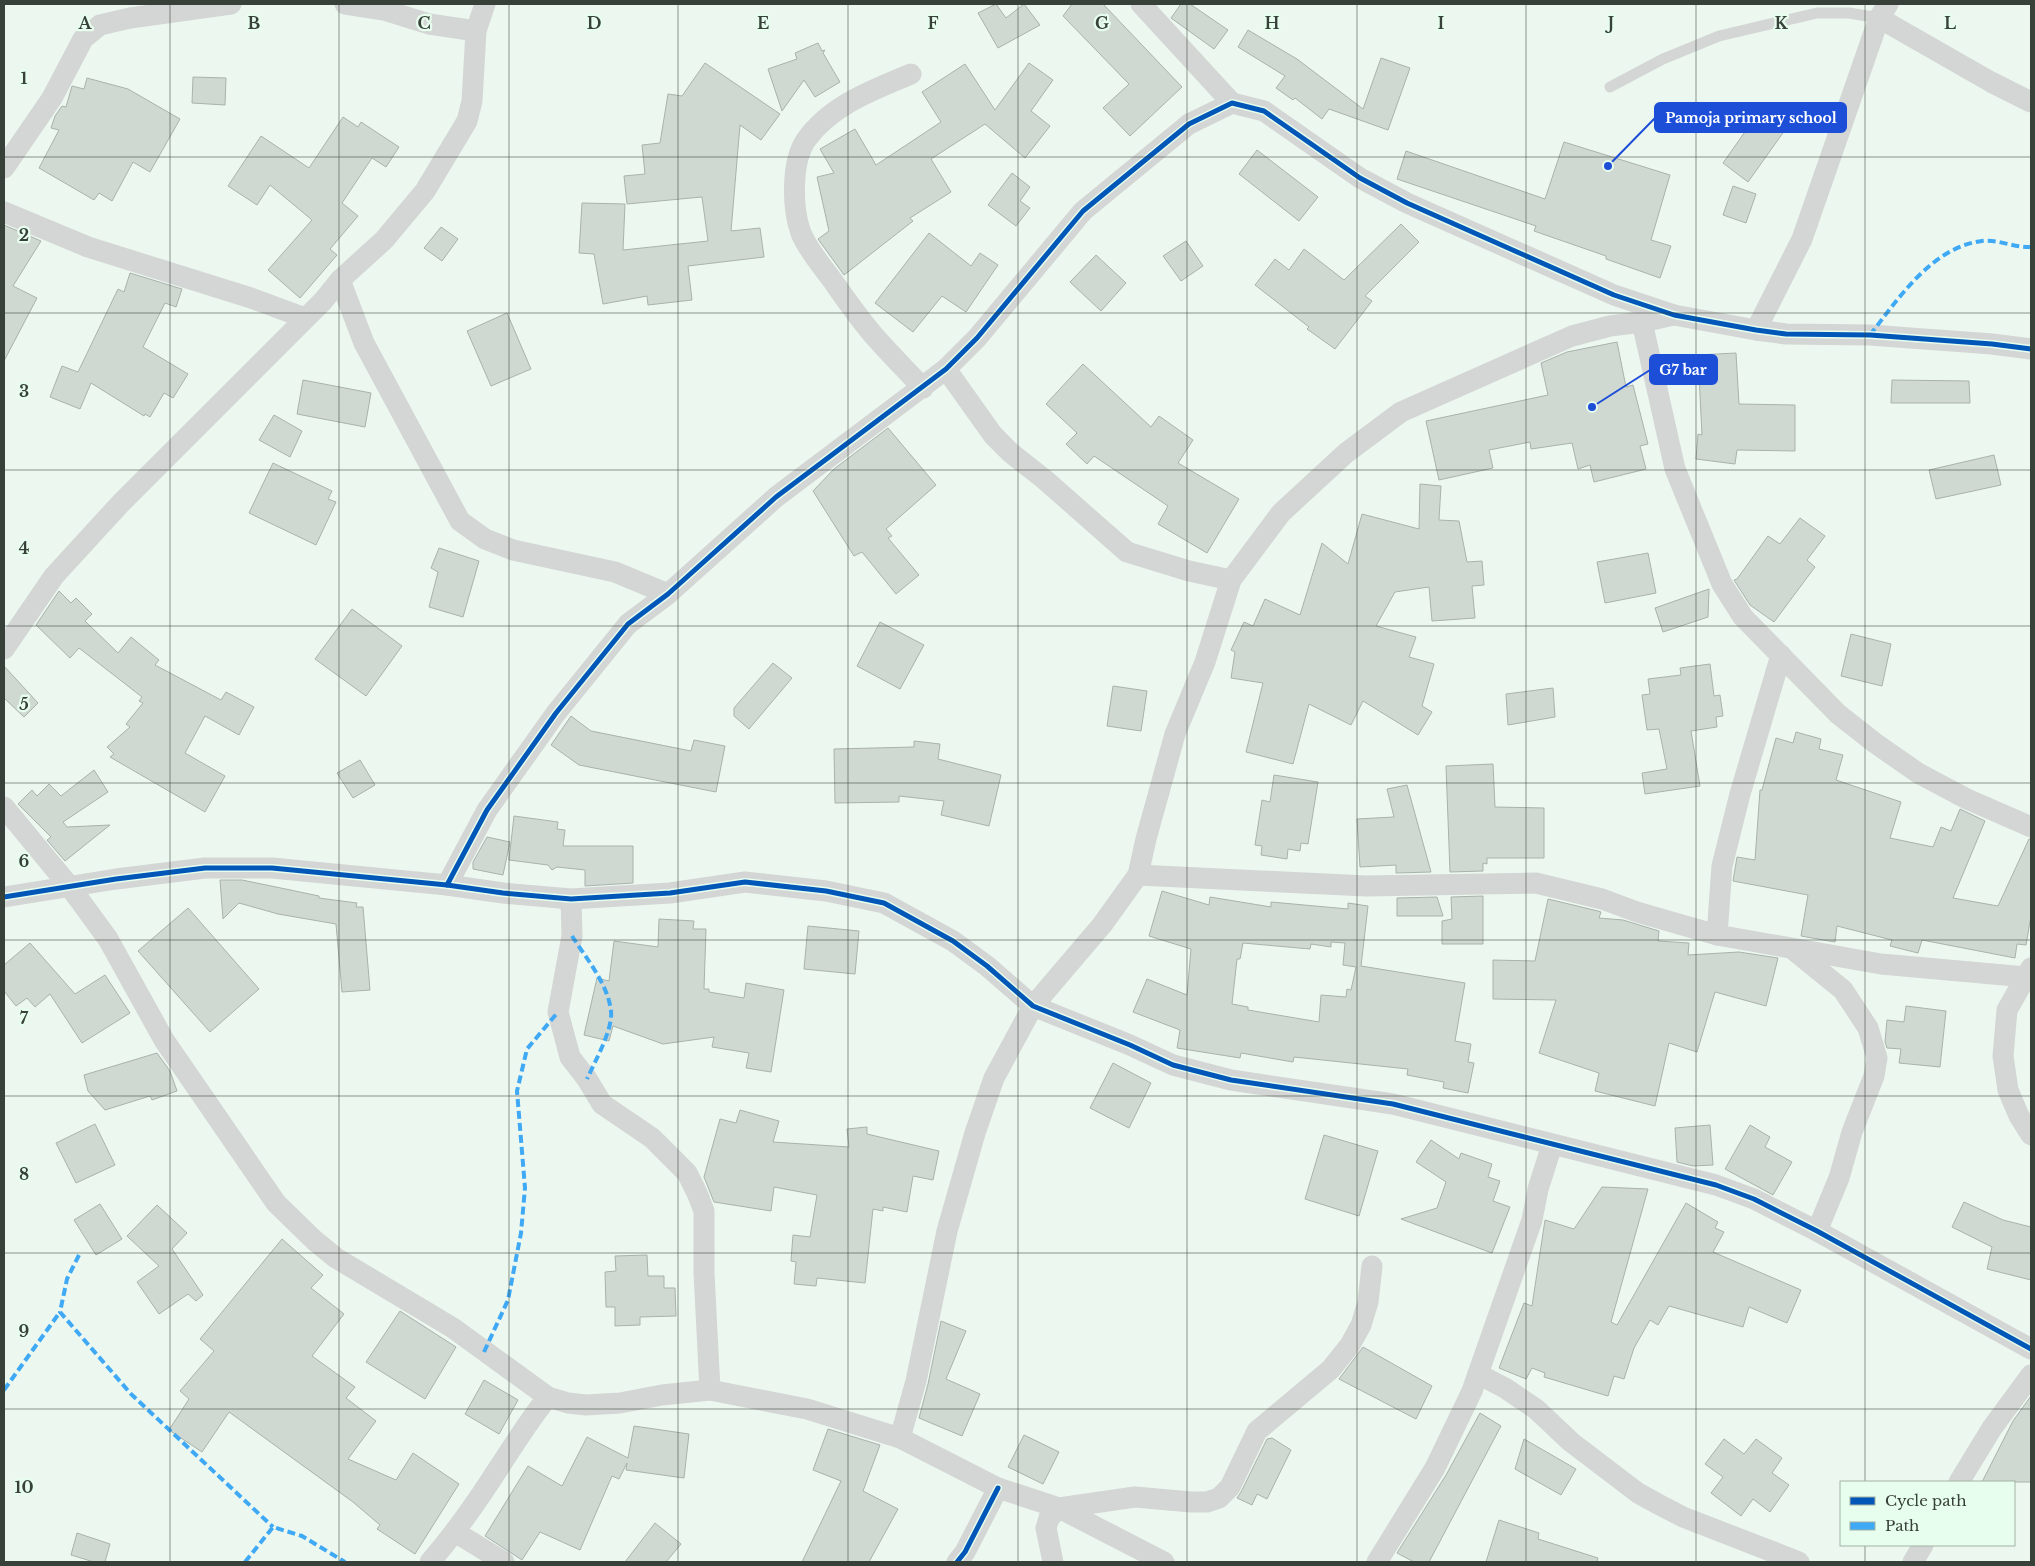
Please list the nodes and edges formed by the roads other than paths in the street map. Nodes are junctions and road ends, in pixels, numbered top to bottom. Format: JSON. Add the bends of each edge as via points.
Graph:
{"nodes":[{"id":1,"x":230,"y":4,"type":"edge"},
{"id":2,"x":345,"y":4,"type":"edge"},
{"id":3,"x":420,"y":4,"type":"edge"},
{"id":4,"x":485,"y":4,"type":"edge"},
{"id":5,"x":1141,"y":4,"type":"edge"},
{"id":6,"x":1884,"y":11,"type":"edge"},
{"id":7,"x":429,"y":24,"type":"junction"},
{"id":8,"x":476,"y":31,"type":"junction"},
{"id":9,"x":911,"y":74,"type":"dead end"},
{"id":10,"x":1610,"y":87,"type":"dead end"},
{"id":11,"x":2031,"y":102,"type":"edge"},
{"id":12,"x":1232,"y":103,"type":"junction"},
{"id":13,"x":4,"y":168,"type":"edge"},
{"id":14,"x":4,"y":212,"type":"edge"},
{"id":15,"x":340,"y":280,"type":"junction"},
{"id":16,"x":1674,"y":315,"type":"junction"},
{"id":17,"x":305,"y":318,"type":"junction"},
{"id":18,"x":1642,"y":322,"type":"junction"},
{"id":19,"x":1756,"y":330,"type":"junction"},
{"id":20,"x":2031,"y":350,"type":"edge"},
{"id":21,"x":946,"y":370,"type":"junction"},
{"id":22,"x":923,"y":388,"type":"junction"},
{"id":23,"x":1231,"y":580,"type":"junction"},
{"id":24,"x":668,"y":594,"type":"junction"},
{"id":25,"x":4,"y":649,"type":"edge"},
{"id":26,"x":1781,"y":655,"type":"junction"},
{"id":27,"x":4,"y":808,"type":"edge"},
{"id":28,"x":2031,"y":827,"type":"edge"},
{"id":29,"x":1138,"y":875,"type":"junction"},
{"id":30,"x":447,"y":885,"type":"junction"},
{"id":31,"x":70,"y":887,"type":"junction"},
{"id":32,"x":4,"y":898,"type":"edge"},
{"id":33,"x":571,"y":899,"type":"junction"},
{"id":34,"x":1717,"y":935,"type":"junction"},
{"id":35,"x":1794,"y":950,"type":"junction"},
{"id":36,"x":2028,"y":972,"type":"edge"},
{"id":37,"x":1033,"y":1006,"type":"junction"},
{"id":38,"x":2031,"y":1135,"type":"edge"},
{"id":39,"x":1552,"y":1145,"type":"junction"},
{"id":40,"x":1817,"y":1231,"type":"junction"},
{"id":41,"x":1372,"y":1266,"type":"dead end"},
{"id":42,"x":2031,"y":1349,"type":"edge"},
{"id":43,"x":1478,"y":1374,"type":"junction"},
{"id":44,"x":2031,"y":1375,"type":"edge"},
{"id":45,"x":710,"y":1390,"type":"junction"},
{"id":46,"x":548,"y":1397,"type":"junction"},
{"id":47,"x":900,"y":1438,"type":"junction"},
{"id":48,"x":1960,"y":1481,"type":"edge"},
{"id":49,"x":998,"y":1488,"type":"junction"},
{"id":50,"x":1059,"y":1508,"type":"junction"},
{"id":51,"x":455,"y":1532,"type":"junction"},
{"id":52,"x":1922,"y":1546,"type":"edge"},
{"id":53,"x":430,"y":1562,"type":"edge"},
{"id":54,"x":504,"y":1562,"type":"edge"},
{"id":55,"x":957,"y":1562,"type":"edge"},
{"id":56,"x":1053,"y":1562,"type":"edge"},
{"id":57,"x":1164,"y":1562,"type":"edge"},
{"id":58,"x":1377,"y":1562,"type":"edge"},
{"id":59,"x":1799,"y":1562,"type":"edge"},
{"id":60,"x":1913,"y":1562,"type":"edge"}],
"edges":[{"from":1,"to":13,"type":"street","via":[[100,25],[83,39],[52,98]]},
{"from":2,"to":7,"type":"street","via":[[384,10]]},
{"from":3,"to":7,"type":"street"},
{"from":4,"to":8,"type":"street"},
{"from":5,"to":12,"type":"street"},
{"from":6,"to":10,"type":"lane","via":[[1817,13],[1719,36],[1663,59]]},
{"from":6,"to":11,"type":"street","via":[[1991,82]]},
{"from":6,"to":19,"type":"street","via":[[1802,239]]},
{"from":7,"to":8,"type":"street"},
{"from":8,"to":15,"type":"street","via":[[472,101],[467,121],[425,191],[384,240]]},
{"from":9,"to":22,"type":"street","via":[[861,94],[816,129],[805,141],[794,189],[802,233],[822,265],[875,337]]},
{"from":12,"to":16,"type":"street","via":[[1264,111],[1360,178],[1407,203],[1614,296]]},
{"from":12,"to":21,"type":"street","via":[[1188,124],[1083,211],[977,338]]},
{"from":14,"to":17,"type":"street","via":[[88,247]]},
{"from":15,"to":17,"type":"street"},
{"from":15,"to":24,"type":"street","via":[[364,343],[460,521],[485,539],[513,550],[615,572]]},
{"from":16,"to":18,"type":"street"},
{"from":16,"to":19,"type":"street"},
{"from":17,"to":25,"type":"street","via":[[120,503],[54,576]]},
{"from":18,"to":23,"type":"street","via":[[1572,336],[1401,412],[1346,453],[1281,513]]},
{"from":18,"to":26,"type":"street","via":[[1675,469],[1695,521],[1730,598]]},
{"from":19,"to":20,"type":"street","via":[[1786,334],[1870,335]]},
{"from":21,"to":22,"type":"street"},
{"from":21,"to":23,"type":"street","via":[[993,435],[1127,552]]},
{"from":22,"to":24,"type":"street","via":[[776,497]]},
{"from":23,"to":29,"type":"street","via":[[1205,662],[1175,734]]},
{"from":24,"to":30,"type":"street","via":[[628,624],[556,712],[486,810]]},
{"from":26,"to":28,"type":"street","via":[[1838,714],[1918,773]]},
{"from":26,"to":34,"type":"street","via":[[1722,866]]},
{"from":27,"to":31,"type":"street"},
{"from":29,"to":34,"type":"street","via":[[1366,886],[1536,883]]},
{"from":29,"to":37,"type":"street","via":[[1102,925]]},
{"from":30,"to":31,"type":"street","via":[[272,868],[205,868]]},
{"from":30,"to":33,"type":"street"},
{"from":31,"to":32,"type":"street"},
{"from":31,"to":46,"type":"street","via":[[108,939],[164,1040],[276,1203],[336,1258],[453,1328]]},
{"from":33,"to":37,"type":"street","via":[[670,893],[745,882],[826,891],[884,902],[953,941],[988,966]]},
{"from":33,"to":45,"type":"street","via":[[572,936],[558,1012],[570,1057],[602,1104],[652,1138],[687,1174],[698,1193],[704,1211]]},
{"from":34,"to":35,"type":"street"},
{"from":35,"to":36,"type":"street","via":[[1882,964]]},
{"from":35,"to":40,"type":"street","via":[[1843,990],[1868,1028],[1877,1058],[1840,1178]]},
{"from":36,"to":38,"type":"street","via":[[2008,1010],[2003,1056],[2008,1090]]},
{"from":37,"to":39,"type":"street","via":[[1130,1044],[1173,1065],[1231,1080],[1393,1104]]},
{"from":37,"to":47,"type":"street","via":[[994,1078],[974,1133]]},
{"from":39,"to":40,"type":"street","via":[[1716,1185],[1754,1199]]},
{"from":39,"to":43,"type":"street","via":[[1532,1220]]},
{"from":40,"to":42,"type":"street"},
{"from":41,"to":50,"type":"street","via":[[1368,1302],[1350,1345],[1331,1369],[1257,1431],[1230,1486],[1220,1498],[1191,1502],[1135,1497]]},
{"from":43,"to":58,"type":"street","via":[[1435,1468]]},
{"from":43,"to":59,"type":"street","via":[[1536,1409],[1571,1442],[1658,1504],[1683,1517]]},
{"from":44,"to":48,"type":"street","via":[[1992,1428]]},
{"from":45,"to":46,"type":"street","via":[[586,1405]]},
{"from":45,"to":47,"type":"street","via":[[807,1409]]},
{"from":46,"to":51,"type":"street"},
{"from":47,"to":49,"type":"street"},
{"from":49,"to":50,"type":"street"},
{"from":49,"to":55,"type":"street"},
{"from":50,"to":56,"type":"street","via":[[1049,1518],[1046,1528]]},
{"from":50,"to":57,"type":"street"},
{"from":51,"to":53,"type":"street"},
{"from":51,"to":54,"type":"street"},
{"from":52,"to":60,"type":"street"}]}
